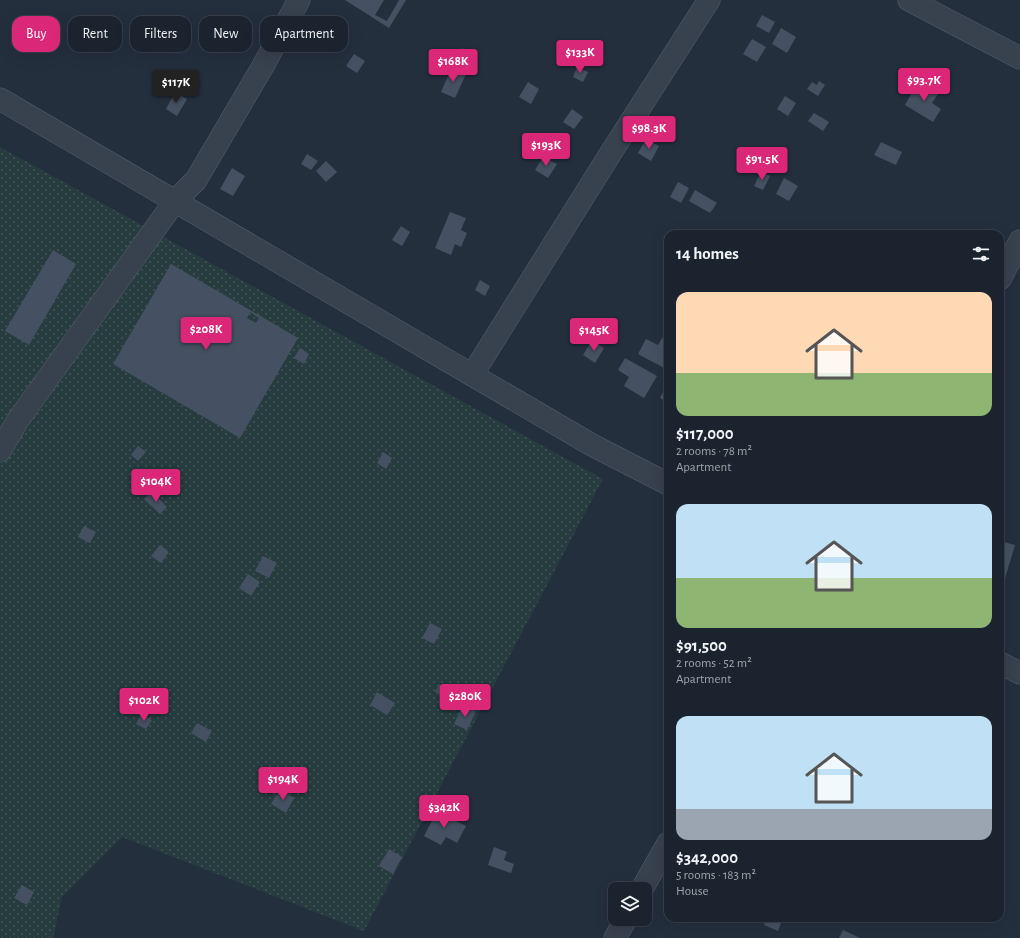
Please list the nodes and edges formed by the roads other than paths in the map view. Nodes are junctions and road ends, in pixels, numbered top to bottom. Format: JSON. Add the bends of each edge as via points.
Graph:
{"nodes":[{"id":1,"x":300,"y":0,"type":"edge"},
{"id":2,"x":709,"y":0,"type":"edge"},
{"id":3,"x":910,"y":0,"type":"edge"},
{"id":4,"x":1020,"y":58,"type":"edge"},
{"id":5,"x":0,"y":99,"type":"edge"},
{"id":6,"x":175,"y":201,"type":"junction"},
{"id":7,"x":1020,"y":241,"type":"edge"},
{"id":8,"x":1004,"y":271,"type":"edge"},
{"id":9,"x":472,"y":375,"type":"junction"},
{"id":10,"x":0,"y":451,"type":"edge"},
{"id":11,"x":664,"y":482,"type":"edge"},
{"id":12,"x":1004,"y":665,"type":"edge"},
{"id":13,"x":1020,"y":673,"type":"edge"},
{"id":14,"x":664,"y":850,"type":"edge"},
{"id":15,"x":646,"y":882,"type":"edge"},
{"id":16,"x":622,"y":926,"type":"edge"},
{"id":17,"x":615,"y":938,"type":"edge"}],
"edges":[{"from":1,"to":6,"type":"street","via":[[196,180]]},
{"from":2,"to":9,"type":"street"},
{"from":3,"to":4,"type":"street"},
{"from":5,"to":6,"type":"street"},
{"from":6,"to":9,"type":"street"},
{"from":6,"to":10,"type":"street","via":[[18,420]]},
{"from":7,"to":8,"type":"street"},
{"from":9,"to":11,"type":"street","via":[[592,445]]},
{"from":12,"to":13,"type":"street"},
{"from":14,"to":15,"type":"street"},
{"from":16,"to":17,"type":"street"}]}
